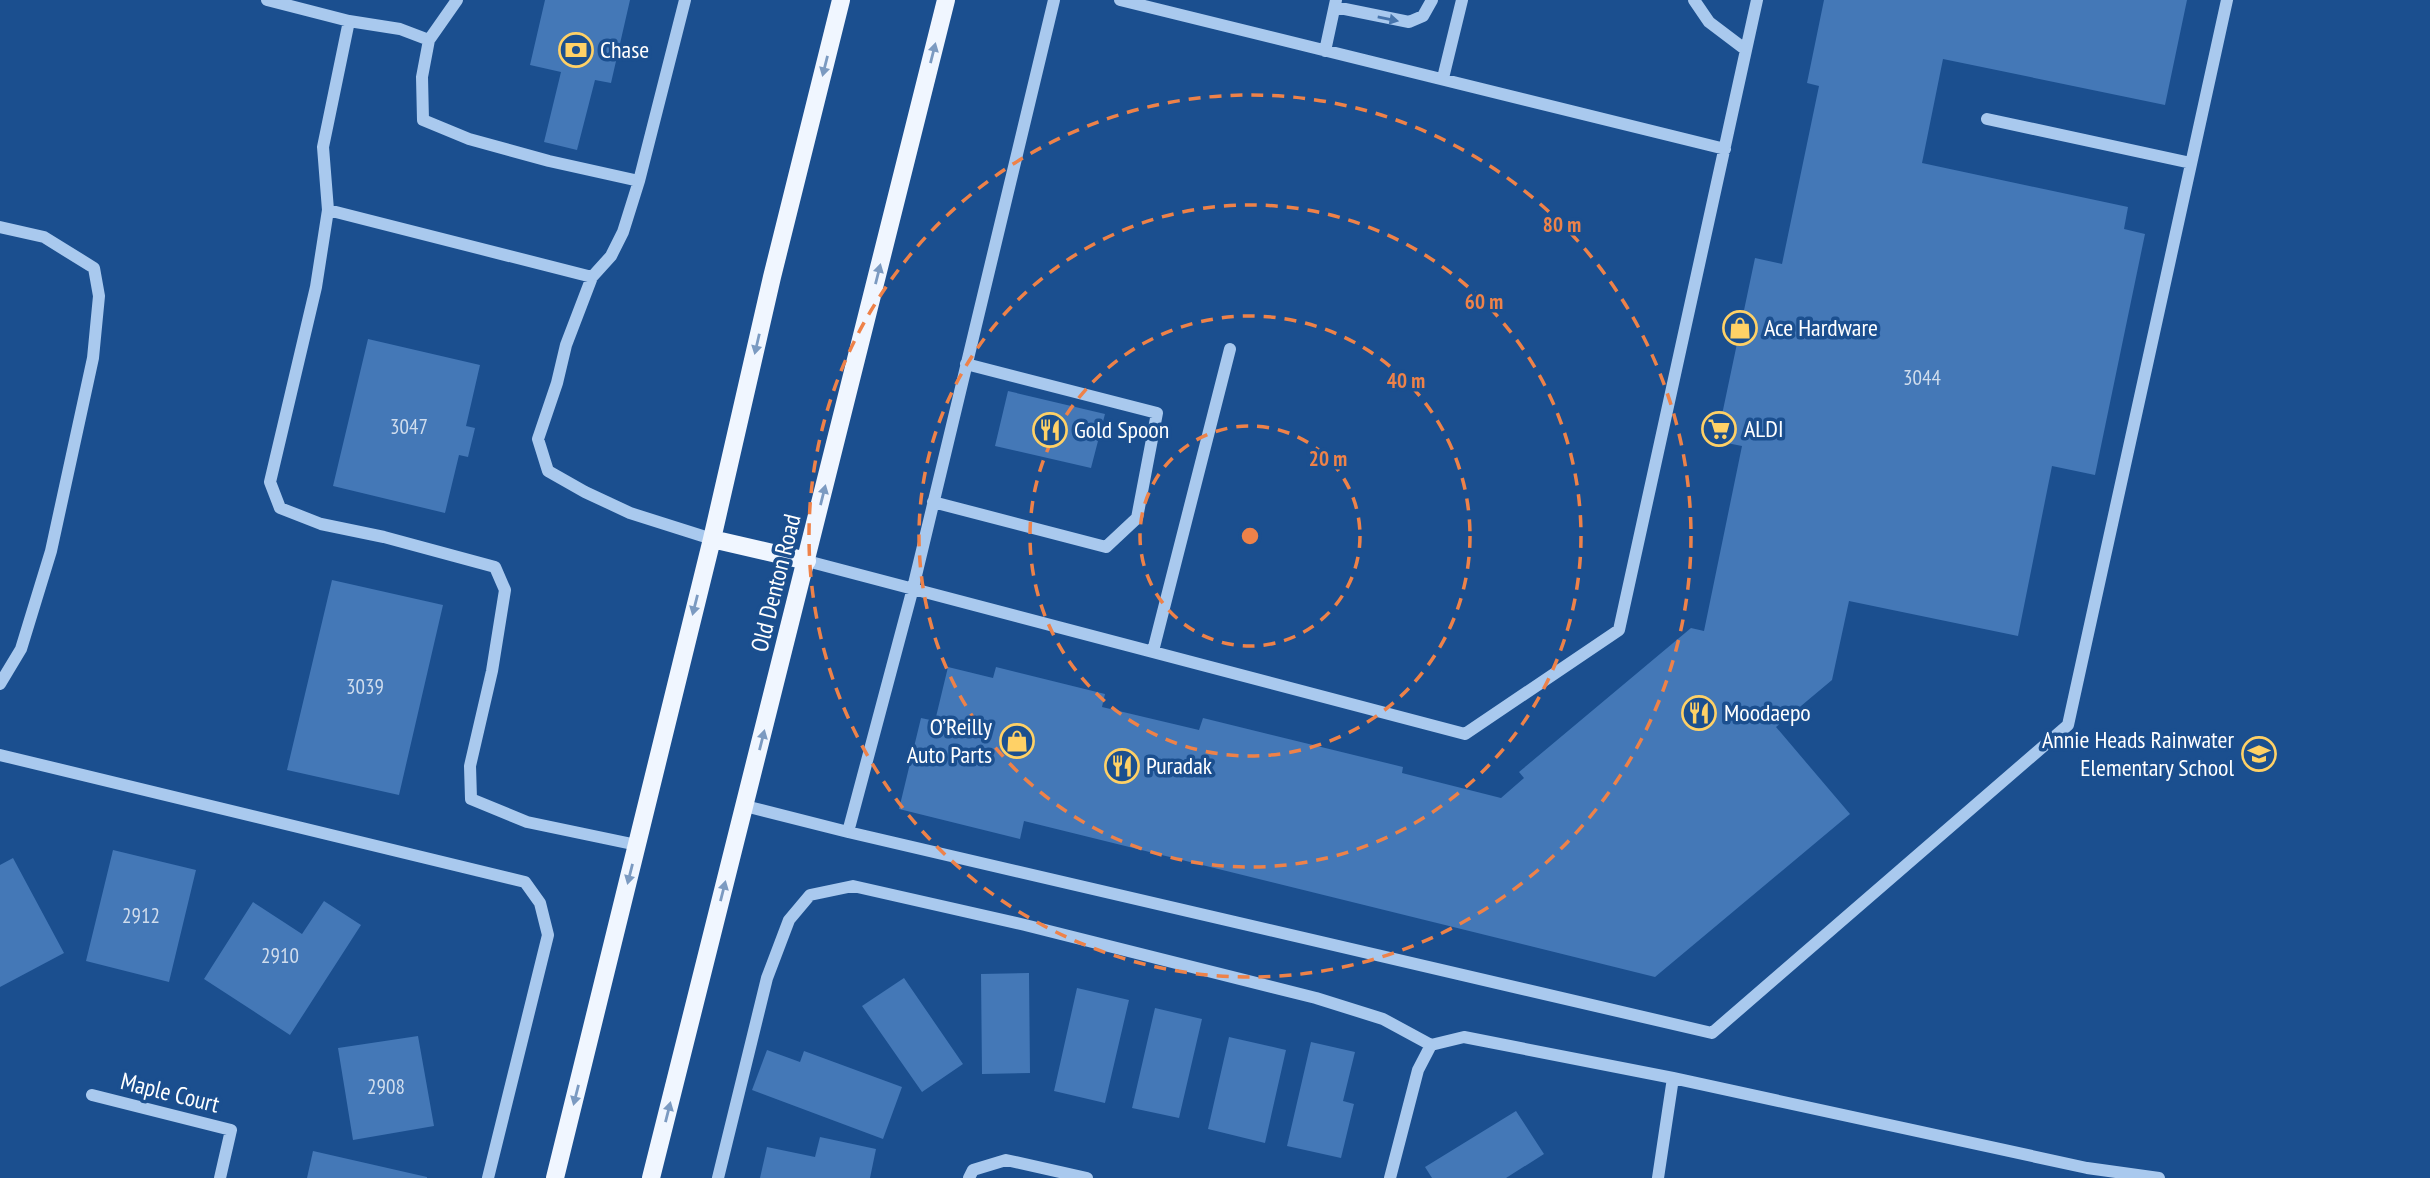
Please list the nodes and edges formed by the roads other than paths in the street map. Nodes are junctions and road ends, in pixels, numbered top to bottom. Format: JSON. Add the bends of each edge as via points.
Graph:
{"nodes":[{"id":1,"x":267,"y":0,"type":"edge"},
{"id":2,"x":457,"y":0,"type":"edge"},
{"id":3,"x":685,"y":0,"type":"edge"},
{"id":4,"x":841,"y":0,"type":"edge"},
{"id":5,"x":946,"y":0,"type":"edge"},
{"id":6,"x":1054,"y":0,"type":"edge"},
{"id":7,"x":1120,"y":0,"type":"edge"},
{"id":8,"x":1432,"y":0,"type":"edge"},
{"id":9,"x":1462,"y":0,"type":"edge"},
{"id":10,"x":1694,"y":0,"type":"edge"},
{"id":11,"x":1757,"y":0,"type":"edge"},
{"id":12,"x":2227,"y":0,"type":"edge"},
{"id":13,"x":1336,"y":4,"type":"edge"},
{"id":14,"x":349,"y":21,"type":"junction"},
{"id":15,"x":429,"y":40,"type":"junction"},
{"id":16,"x":1746,"y":50,"type":"junction"},
{"id":17,"x":1325,"y":51,"type":"junction"},
{"id":18,"x":1443,"y":78,"type":"junction"},
{"id":19,"x":1987,"y":119,"type":"dead end"},
{"id":20,"x":1725,"y":149,"type":"junction"},
{"id":21,"x":2191,"y":163,"type":"junction"},
{"id":22,"x":639,"y":181,"type":"junction"},
{"id":23,"x":328,"y":210,"type":"junction"},
{"id":24,"x":0,"y":227,"type":"edge"},
{"id":25,"x":592,"y":277,"type":"junction"},
{"id":26,"x":1230,"y":349,"type":"dead end"},
{"id":27,"x":967,"y":364,"type":"junction"},
{"id":28,"x":933,"y":502,"type":"junction"},
{"id":29,"x":712,"y":539,"type":"junction"},
{"id":30,"x":807,"y":561,"type":"junction"},
{"id":31,"x":913,"y":588,"type":"junction"},
{"id":32,"x":1153,"y":651,"type":"junction"},
{"id":33,"x":0,"y":684,"type":"edge"},
{"id":34,"x":0,"y":755,"type":"edge"},
{"id":35,"x":745,"y":806,"type":"junction"},
{"id":36,"x":848,"y":832,"type":"junction"},
{"id":37,"x":637,"y":845,"type":"junction"},
{"id":38,"x":1431,"y":1045,"type":"junction"},
{"id":39,"x":1674,"y":1078,"type":"junction"},
{"id":40,"x":92,"y":1095,"type":"dead end"},
{"id":41,"x":220,"y":1178,"type":"edge"},
{"id":42,"x":488,"y":1178,"type":"edge"},
{"id":43,"x":555,"y":1178,"type":"edge"},
{"id":44,"x":651,"y":1178,"type":"edge"},
{"id":45,"x":718,"y":1178,"type":"edge"},
{"id":46,"x":969,"y":1178,"type":"edge"},
{"id":47,"x":1087,"y":1178,"type":"edge"},
{"id":48,"x":1390,"y":1178,"type":"edge"},
{"id":49,"x":1658,"y":1178,"type":"edge"},
{"id":50,"x":2159,"y":1178,"type":"edge"}],
"edges":[{"from":1,"to":14,"type":"street"},
{"from":2,"to":15,"type":"street"},
{"from":3,"to":22,"type":"street"},
{"from":4,"to":29,"type":"main road","one_way":true},
{"from":30,"to":5,"type":"main road","name":"Old Denton Road","one_way":true},
{"from":6,"to":27,"type":"street"},
{"from":7,"to":17,"type":"street"},
{"from":13,"to":8,"type":"street","one_way":true,"via":[[1409,22],[1423,16]]},
{"from":9,"to":18,"type":"street"},
{"from":10,"to":16,"type":"street","via":[[1709,22]]},
{"from":11,"to":16,"type":"street"},
{"from":12,"to":21,"type":"street"},
{"from":13,"to":17,"type":"street"},
{"from":14,"to":15,"type":"street","via":[[400,29]]},
{"from":14,"to":23,"type":"street","via":[[323,147]]},
{"from":15,"to":22,"type":"street","via":[[422,77],[423,120],[469,139]]},
{"from":16,"to":20,"type":"street"},
{"from":17,"to":18,"type":"street"},
{"from":18,"to":20,"type":"street"},
{"from":19,"to":21,"type":"street"},
{"from":20,"to":32,"type":"street","via":[[1619,630],[1465,733]]},
{"from":21,"to":36,"type":"street","via":[[2068,725],[1712,1033]]},
{"from":22,"to":25,"type":"street","via":[[623,232],[611,256]]},
{"from":23,"to":25,"type":"street"},
{"from":23,"to":37,"type":"street","via":[[316,287],[270,482],[280,508],[321,524],[495,567],[505,590],[470,766],[471,799],[527,822]]},
{"from":24,"to":33,"type":"street","via":[[44,237],[94,268],[99,296],[93,358],[51,551],[21,649]]},
{"from":25,"to":29,"type":"street","via":[[538,439],[548,471],[630,513]]},
{"from":26,"to":32,"type":"street"},
{"from":27,"to":28,"type":"street"},
{"from":27,"to":28,"type":"street","via":[[1157,413],[1137,518],[1106,547]]},
{"from":28,"to":31,"type":"street"},
{"from":29,"to":30,"type":"main road"},
{"from":29,"to":37,"type":"main road","one_way":true},
{"from":30,"to":31,"type":"street"},
{"from":35,"to":30,"type":"main road","name":"Old Denton Road","one_way":true},
{"from":31,"to":32,"type":"street"},
{"from":31,"to":36,"type":"street"},
{"from":34,"to":42,"type":"street","via":[[525,882],[540,903],[548,934]]},
{"from":35,"to":36,"type":"street"},
{"from":44,"to":35,"type":"main road","name":"Old Denton Road","one_way":true},
{"from":37,"to":43,"type":"main road","one_way":true},
{"from":38,"to":39,"type":"street","via":[[1464,1037]]},
{"from":38,"to":45,"type":"street","via":[[1383,1019],[1316,998],[853,886],[810,895],[789,920],[767,978]]},
{"from":38,"to":48,"type":"street","via":[[1418,1070]]},
{"from":39,"to":49,"type":"street"},
{"from":39,"to":50,"type":"street","via":[[2087,1168]]},
{"from":40,"to":41,"type":"street","name":"Maple Court","via":[[231,1130]]},
{"from":46,"to":47,"type":"street","via":[[973,1170],[1006,1160]]}]}
